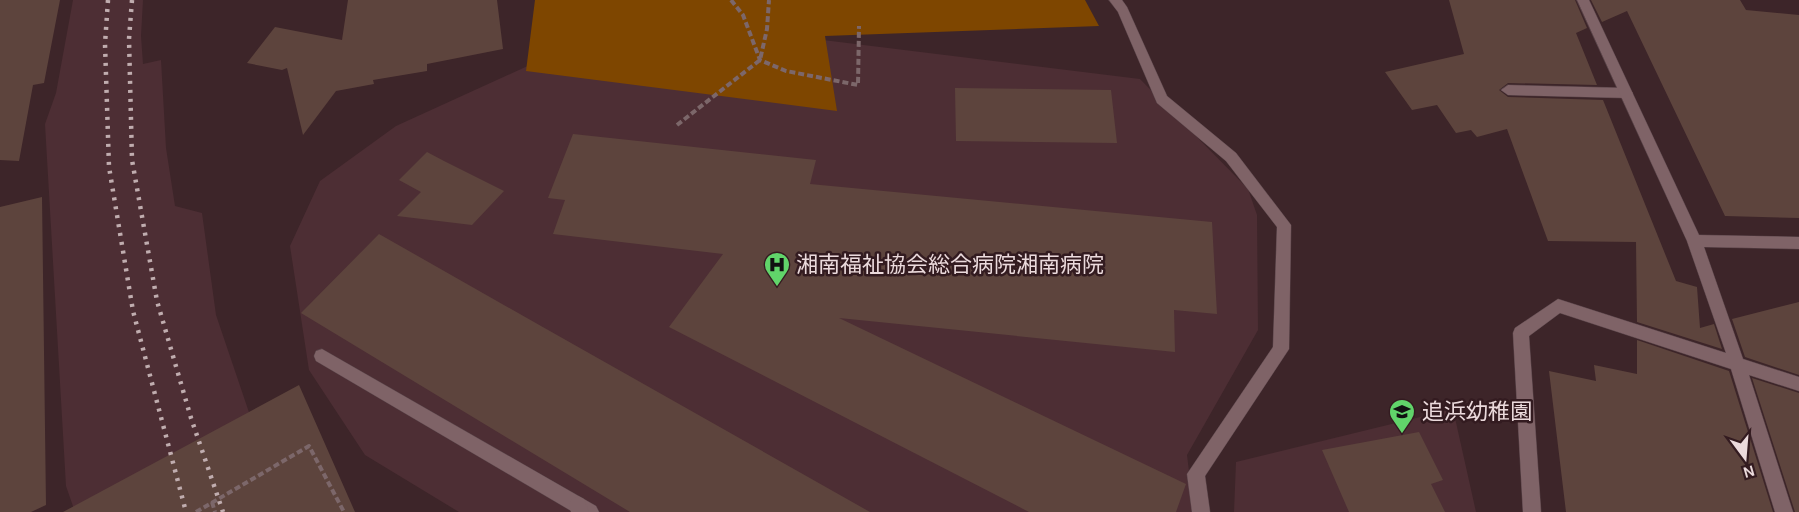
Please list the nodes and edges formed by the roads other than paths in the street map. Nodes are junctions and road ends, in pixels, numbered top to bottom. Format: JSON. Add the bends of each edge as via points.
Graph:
{"nodes":[{"id":1,"x":1115,"y":0,"type":"edge"},
{"id":2,"x":1583,"y":0,"type":"edge"},
{"id":3,"x":1508,"y":90,"type":"dead end"},
{"id":4,"x":1626,"y":93,"type":"junction"},
{"id":5,"x":1694,"y":241,"type":"junction"},
{"id":6,"x":1799,"y":243,"type":"edge"},
{"id":7,"x":322,"y":356,"type":"dead end"},
{"id":8,"x":1737,"y":364,"type":"junction"},
{"id":9,"x":1799,"y":384,"type":"edge"},
{"id":10,"x":582,"y":510,"type":"edge"},
{"id":11,"x":1201,"y":512,"type":"edge"},
{"id":12,"x":1532,"y":512,"type":"edge"},
{"id":13,"x":1784,"y":512,"type":"edge"}],
"edges":[{"from":1,"to":11,"type":"street","via":[[1123,9],[1162,99],[1231,157],[1284,225],[1281,349],[1196,474]]},
{"from":2,"to":4,"type":"street"},
{"from":3,"to":4,"type":"street"},
{"from":4,"to":5,"type":"street"},
{"from":5,"to":6,"type":"street"},
{"from":5,"to":8,"type":"street"},
{"from":7,"to":10,"type":"street"},
{"from":8,"to":9,"type":"street"},
{"from":8,"to":12,"type":"street","via":[[1558,306],[1521,333]]},
{"from":8,"to":13,"type":"street"}]}
